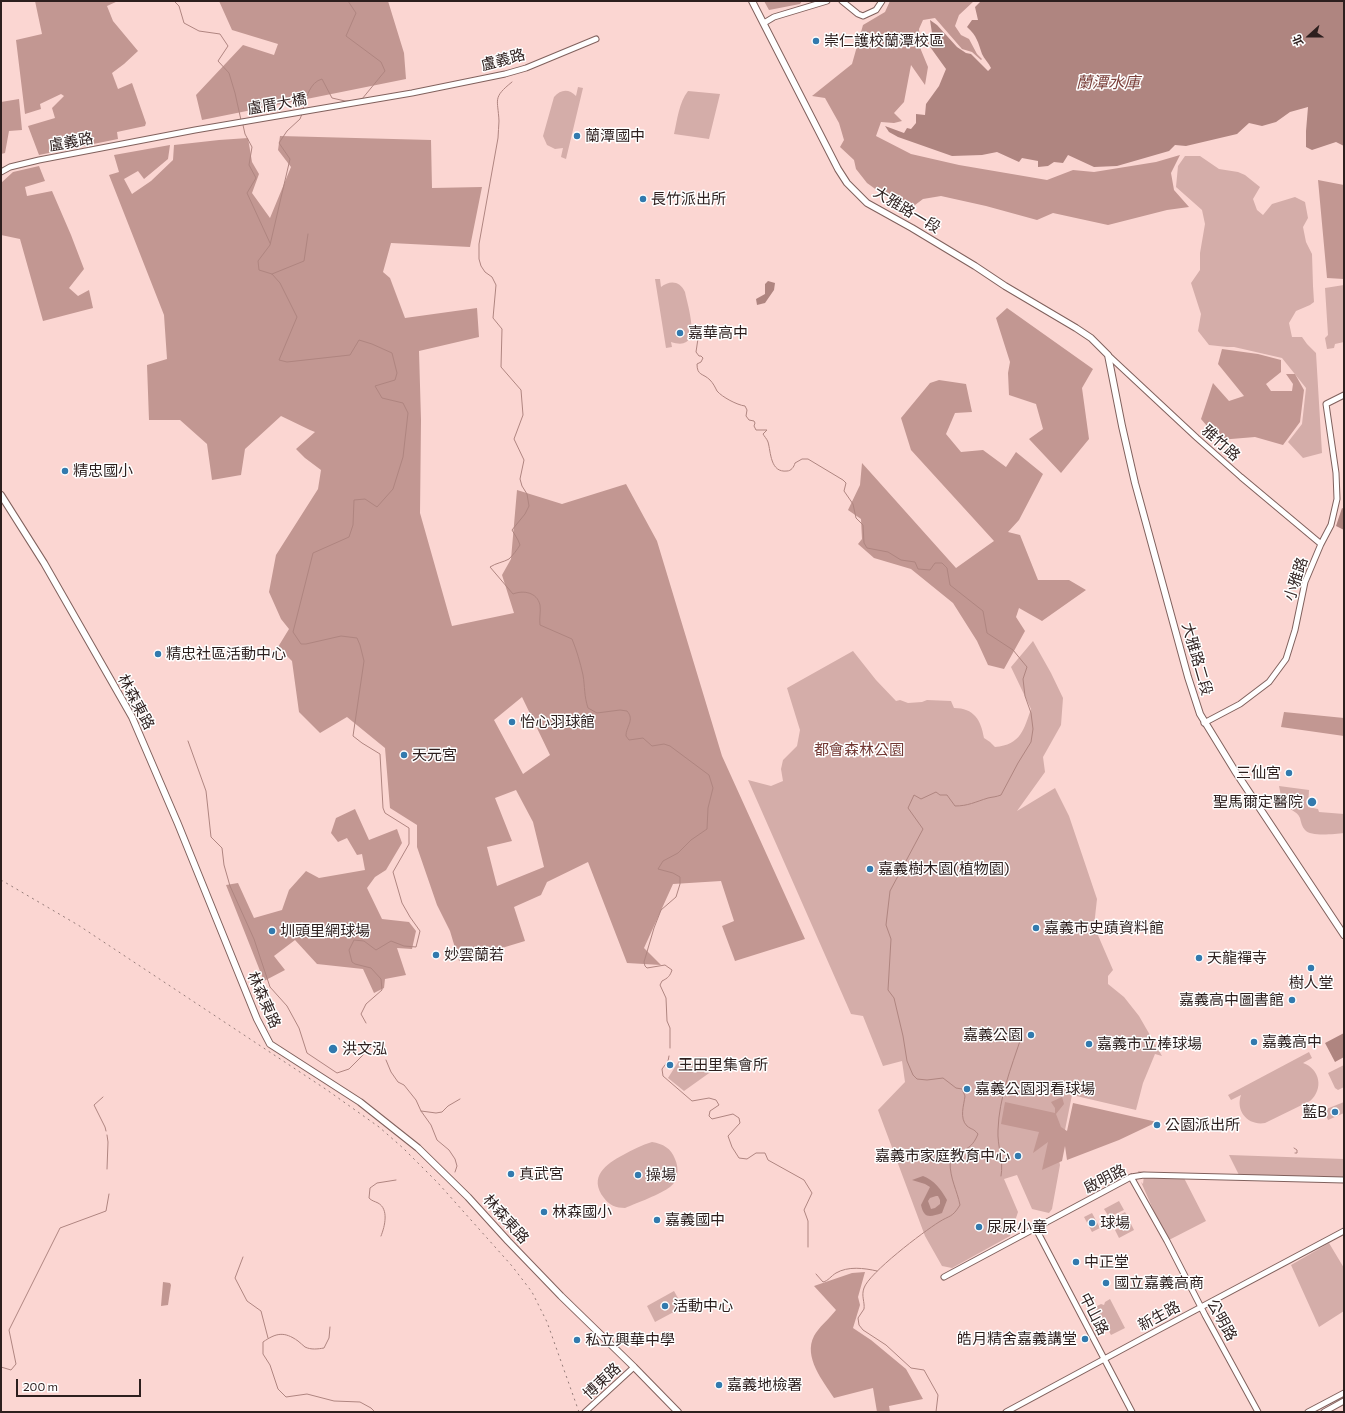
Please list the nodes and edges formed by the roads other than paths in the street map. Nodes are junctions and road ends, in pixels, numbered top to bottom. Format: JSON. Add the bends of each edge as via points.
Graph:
{"nodes":[{"id":1,"x":752,"y":1,"type":"edge"},
{"id":2,"x":827,"y":1,"type":"edge"},
{"id":3,"x":842,"y":1,"type":"edge"},
{"id":4,"x":882,"y":1,"type":"edge"},
{"id":5,"x":764,"y":23,"type":"junction"},
{"id":6,"x":596,"y":39,"type":"dead end"},
{"id":7,"x":412,"y":93,"type":"joint"},
{"id":8,"x":146,"y":139,"type":"joint"},
{"id":9,"x":1,"y":172,"type":"edge"},
{"id":10,"x":1108,"y":355,"type":"junction"},
{"id":11,"x":1344,"y":395,"type":"edge"},
{"id":12,"x":1,"y":495,"type":"edge"},
{"id":13,"x":1321,"y":544,"type":"junction"},
{"id":14,"x":1204,"y":723,"type":"junction"},
{"id":15,"x":1344,"y":935,"type":"edge"},
{"id":16,"x":1131,"y":1177,"type":"junction"},
{"id":17,"x":1344,"y":1180,"type":"edge"},
{"id":18,"x":1035,"y":1227,"type":"junction"},
{"id":19,"x":1344,"y":1231,"type":"edge"},
{"id":20,"x":944,"y":1277,"type":"dead end"},
{"id":21,"x":1201,"y":1307,"type":"junction"},
{"id":22,"x":1104,"y":1359,"type":"junction"},
{"id":23,"x":634,"y":1367,"type":"junction"},
{"id":24,"x":1344,"y":1393,"type":"edge"},
{"id":25,"x":1344,"y":1401,"type":"edge"},
{"id":26,"x":585,"y":1412,"type":"edge"},
{"id":27,"x":678,"y":1412,"type":"edge"},
{"id":28,"x":1006,"y":1412,"type":"edge"},
{"id":29,"x":1132,"y":1412,"type":"edge"},
{"id":30,"x":1258,"y":1412,"type":"edge"},
{"id":31,"x":1308,"y":1412,"type":"edge"},
{"id":32,"x":1324,"y":1412,"type":"edge"}],
"edges":[{"from":1,"to":5,"type":"main road","name":"大雅路一段"},
{"from":2,"to":5,"type":"street","via":[[774,17]]},
{"from":3,"to":4,"type":"street","via":[[863,16],[876,10]]},
{"from":5,"to":10,"type":"main road","name":"大雅路一段","via":[[838,169],[847,183],[867,203],[1076,328],[1091,338]]},
{"from":6,"to":7,"type":"street","name":"盧義路","via":[[526,68]]},
{"from":7,"to":8,"type":"street","name":"盧厝大橋"},
{"from":8,"to":9,"type":"street","name":"盧義路","via":[[39,160],[10,167]]},
{"from":10,"to":13,"type":"street","name":"雅竹路","via":[[1241,478]]},
{"from":10,"to":14,"type":"main road","name":"大雅路二段","via":[[1126,449],[1145,525],[1188,677]]},
{"from":11,"to":13,"type":"street","name":"小雅路","via":[[1326,404],[1337,498],[1331,525]]},
{"from":12,"to":23,"type":"main road","name":"林森東路","via":[[44,563],[132,717],[257,1019],[270,1044],[360,1102],[418,1148],[561,1296]]},
{"from":13,"to":14,"type":"street","name":"小雅路","via":[[1305,582],[1286,658],[1269,682],[1240,704]]},
{"from":14,"to":15,"type":"main road","name":"大雅路二段"},
{"from":16,"to":17,"type":"street","name":"啟明路","via":[[1144,1175]]},
{"from":16,"to":18,"type":"street","name":"啟明路"},
{"from":16,"to":21,"type":"street","name":"公明路"},
{"from":18,"to":20,"type":"street","name":"啟明路"},
{"from":18,"to":22,"type":"street","name":"中山路"},
{"from":19,"to":21,"type":"street","name":"新生路"},
{"from":21,"to":22,"type":"street","name":"新生路"},
{"from":21,"to":30,"type":"street","name":"公明路"},
{"from":22,"to":28,"type":"street","name":"新生路"},
{"from":22,"to":29,"type":"street","name":"中山路"},
{"from":23,"to":26,"type":"street","name":"博東路"},
{"from":23,"to":27,"type":"main road","name":"林森東路"},
{"from":24,"to":31,"type":"street"},
{"from":25,"to":32,"type":"street"}]}
